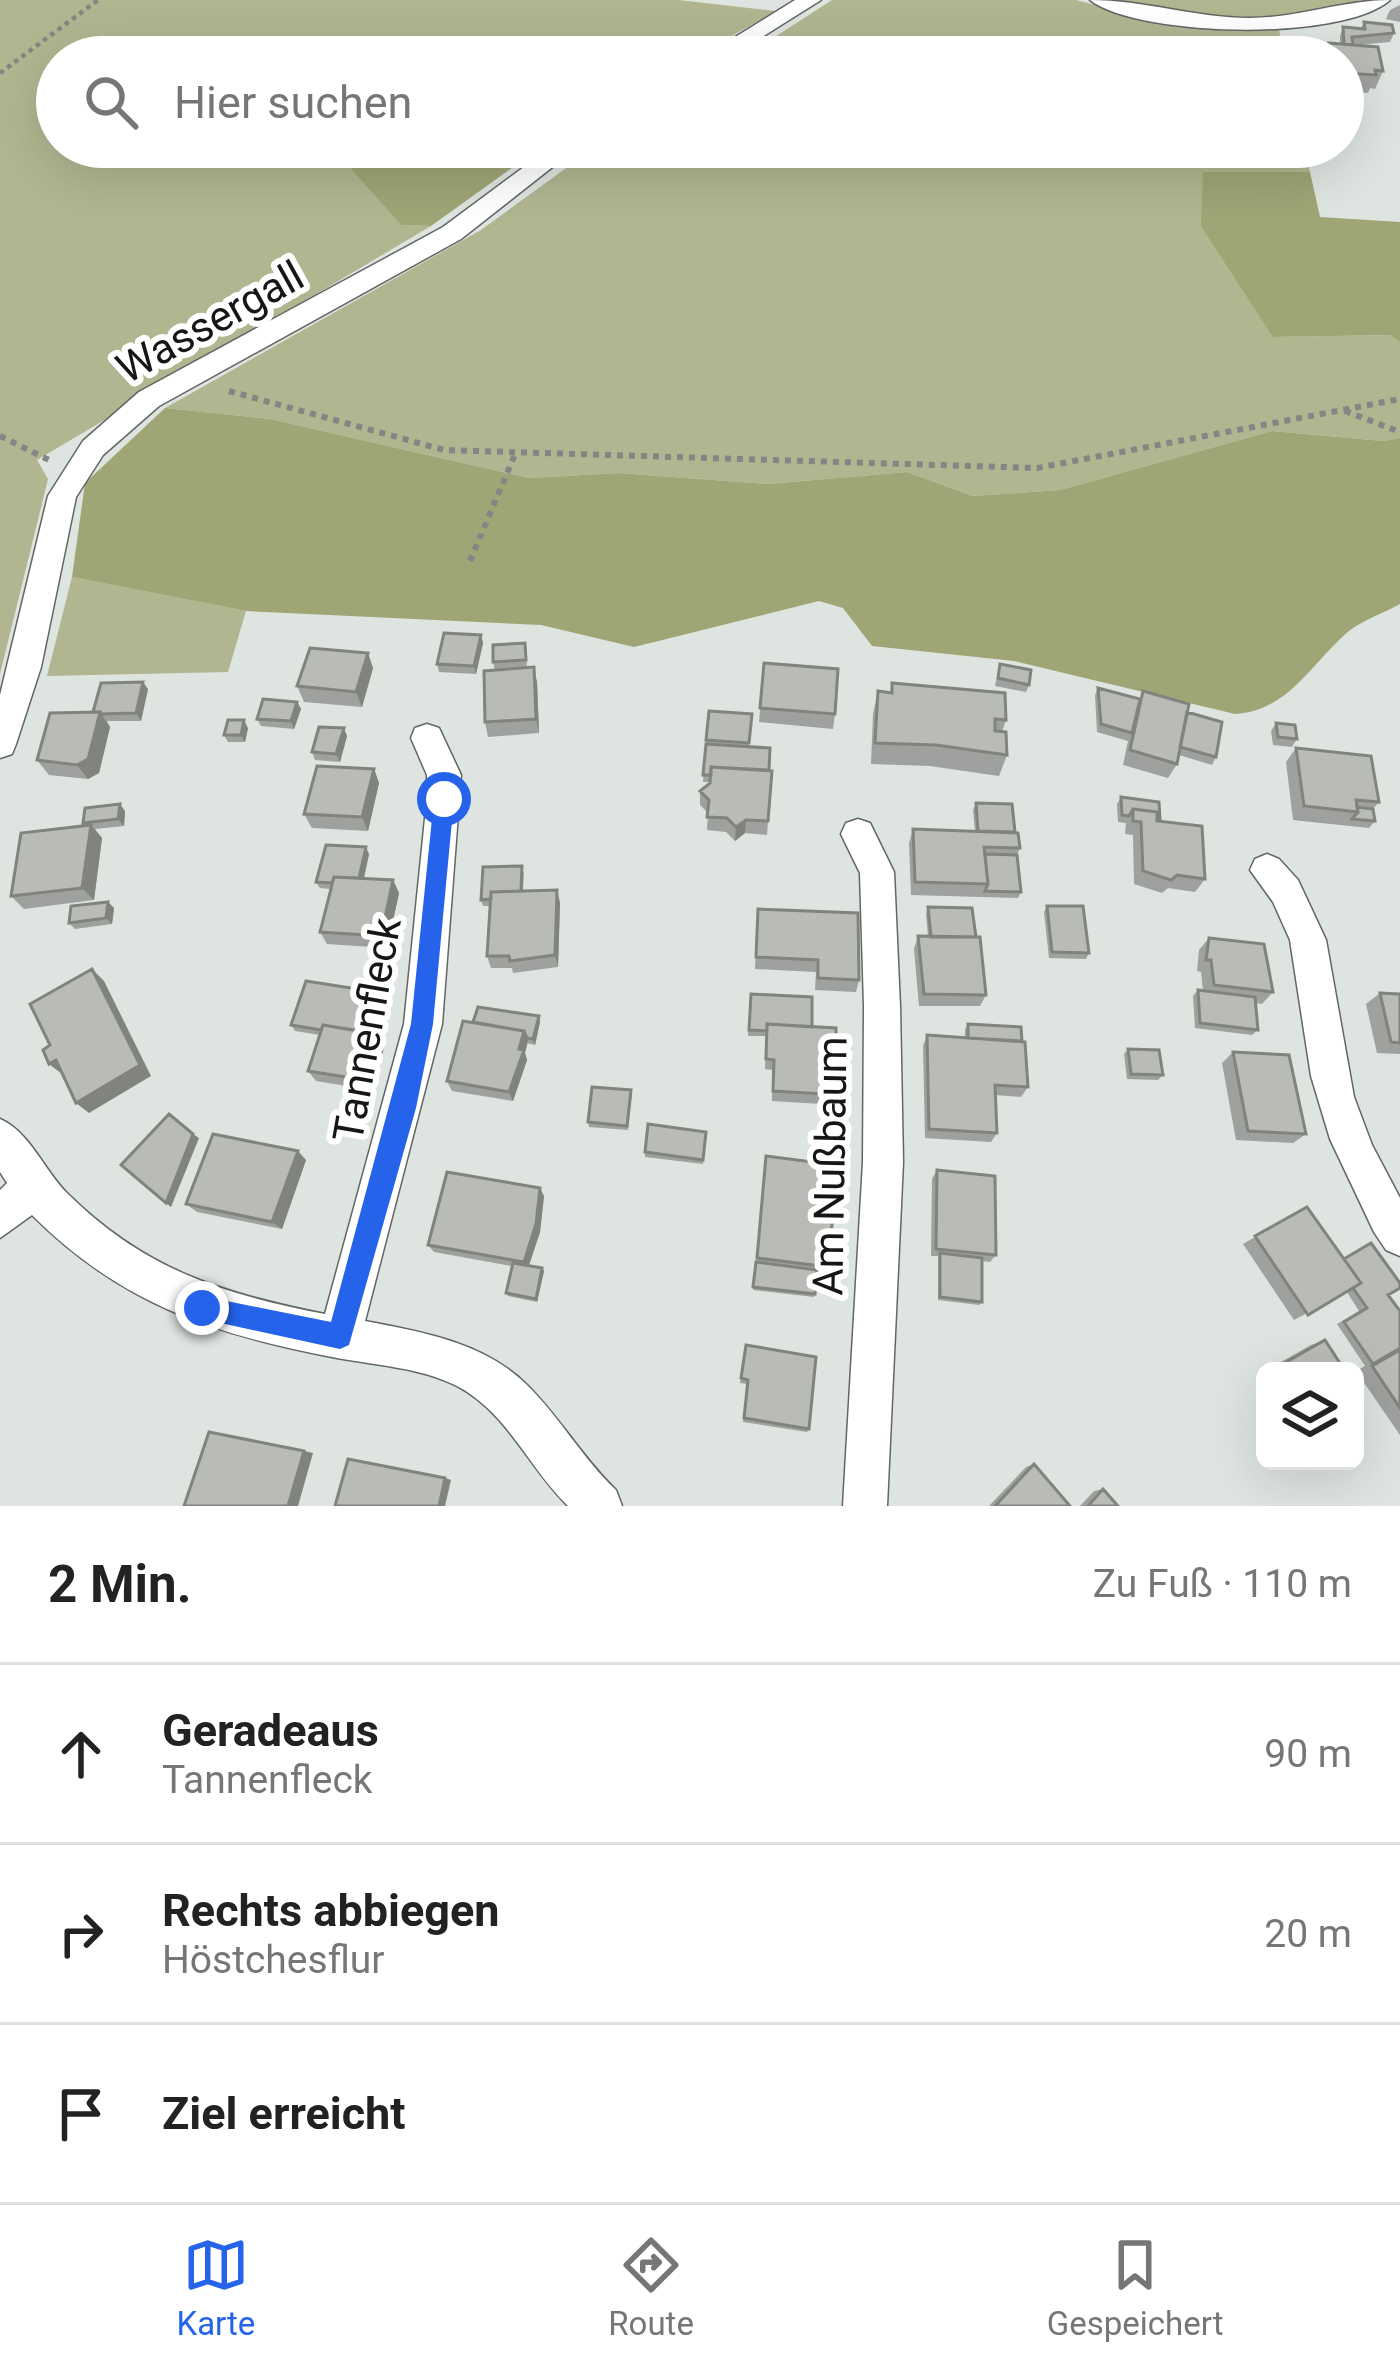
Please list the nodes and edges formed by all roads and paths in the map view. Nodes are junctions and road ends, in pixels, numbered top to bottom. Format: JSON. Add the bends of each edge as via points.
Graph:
{"nodes":[{"id":1,"x":98,"y":0,"type":"edge"},
{"id":2,"x":810,"y":0,"type":"edge"},
{"id":3,"x":1101,"y":0,"type":"edge"},
{"id":4,"x":1379,"y":0,"type":"edge"},
{"id":5,"x":50,"y":36,"type":"edge"},
{"id":6,"x":749,"y":36,"type":"edge"},
{"id":7,"x":36,"y":46,"type":"edge"},
{"id":8,"x":0,"y":73,"type":"edge"},
{"id":9,"x":538,"y":168,"type":"edge"},
{"id":10,"x":185,"y":379,"type":"junction"},
{"id":11,"x":1400,"y":399,"type":"edge"},
{"id":12,"x":1341,"y":410,"type":"junction"},
{"id":13,"x":1400,"y":433,"type":"edge"},
{"id":14,"x":0,"y":436,"type":"edge"},
{"id":15,"x":516,"y":452,"type":"junction"},
{"id":16,"x":75,"y":470,"type":"junction"},
{"id":17,"x":470,"y":561,"type":"dead end"},
{"id":18,"x":428,"y":738,"type":"dead end"},
{"id":19,"x":0,"y":744,"type":"edge"},
{"id":20,"x":858,"y":834,"type":"dead end"},
{"id":21,"x":1267,"y":870,"type":"dead end"},
{"id":22,"x":0,"y":1139,"type":"edge"},
{"id":23,"x":15,"y":1204,"type":"edge"},
{"id":24,"x":1400,"y":1235,"type":"edge"},
{"id":25,"x":340,"y":1336,"type":"junction"},
{"id":26,"x":601,"y":1506,"type":"edge"},
{"id":27,"x":865,"y":1506,"type":"edge"}],
"edges":[{"from":1,"to":5,"type":"path"},
{"from":2,"to":6,"type":"street"},
{"from":3,"to":4,"type":"street","via":[[1210,22],[1292,25]]},
{"from":7,"to":8,"type":"path"},
{"from":9,"to":10,"type":"street","name":"Wassergall","via":[[452,233]]},
{"from":10,"to":15,"type":"path","via":[[443,450]]},
{"from":10,"to":16,"type":"street","name":"Wassergall","via":[[118,423]]},
{"from":11,"to":12,"type":"path"},
{"from":12,"to":13,"type":"path"},
{"from":12,"to":15,"type":"path","via":[[1037,468]]},
{"from":14,"to":16,"type":"path"},
{"from":15,"to":17,"type":"path"},
{"from":16,"to":19,"type":"street","name":"Wassergall"},
{"from":18,"to":25,"type":"street","name":"Tannenfleck","via":[[444,775],[444,799],[422,1024]]},
{"from":20,"to":27,"type":"street","name":"Am Nußbaum","via":[[878,872],[884,1162]]},
{"from":21,"to":24,"type":"street","via":[[1302,915],[1340,1113]]},
{"from":22,"to":23,"type":"street"},
{"from":23,"to":25,"type":"street","via":[[202,1308]]},
{"from":25,"to":26,"type":"street","via":[[462,1364],[497,1383]]}]}
